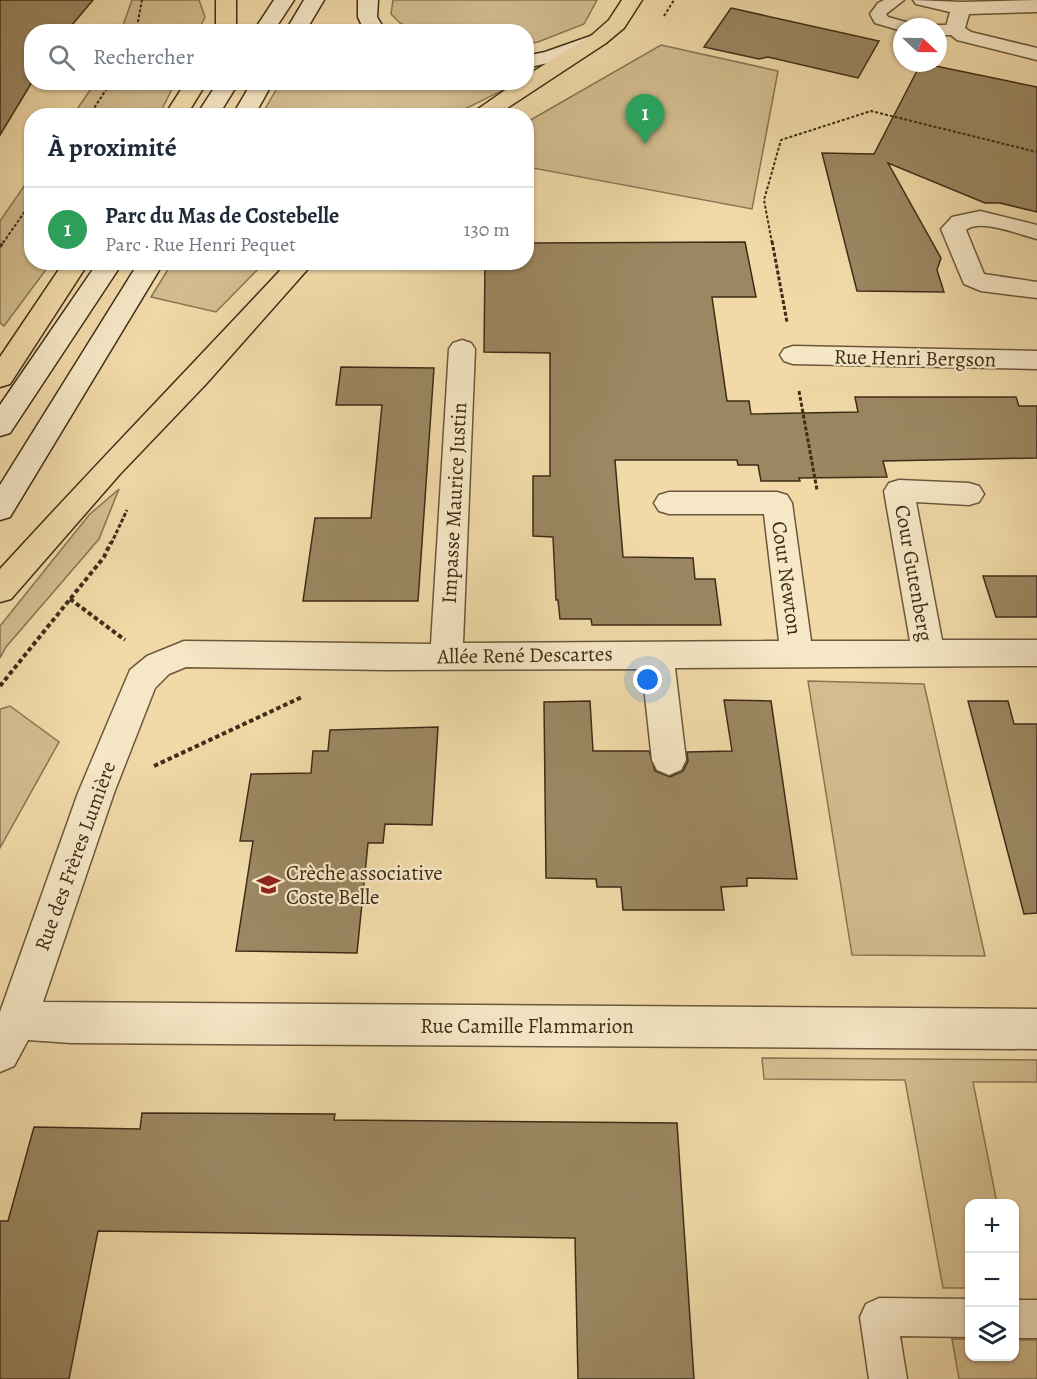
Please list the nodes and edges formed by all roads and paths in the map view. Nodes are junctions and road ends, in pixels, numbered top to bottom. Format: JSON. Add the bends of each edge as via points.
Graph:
{"nodes":[{"id":1,"x":142,"y":0,"type":"edge"},
{"id":2,"x":226,"y":0,"type":"edge"},
{"id":3,"x":284,"y":0,"type":"edge"},
{"id":4,"x":314,"y":0,"type":"edge"},
{"id":5,"x":368,"y":0,"type":"edge"},
{"id":6,"x":632,"y":0,"type":"edge"},
{"id":7,"x":896,"y":0,"type":"edge"},
{"id":8,"x":923,"y":0,"type":"edge"},
{"id":9,"x":1037,"y":6,"type":"edge"},
{"id":10,"x":962,"y":8,"type":"junction"},
{"id":11,"x":893,"y":23,"type":"edge"},
{"id":12,"x":138,"y":24,"type":"edge"},
{"id":13,"x":226,"y":24,"type":"edge"},
{"id":14,"x":268,"y":24,"type":"edge"},
{"id":15,"x":300,"y":24,"type":"edge"},
{"id":16,"x":370,"y":24,"type":"edge"},
{"id":17,"x":947,"y":30,"type":"edge"},
{"id":18,"x":599,"y":39,"type":"junction"},
{"id":19,"x":1037,"y":54,"type":"edge"},
{"id":20,"x":534,"y":60,"type":"edge"},
{"id":21,"x":534,"y":81,"type":"edge"},
{"id":22,"x":106,"y":90,"type":"edge"},
{"id":23,"x":192,"y":90,"type":"edge"},
{"id":24,"x":224,"y":90,"type":"edge"},
{"id":25,"x":258,"y":90,"type":"edge"},
{"id":26,"x":520,"y":90,"type":"edge"},
{"id":27,"x":94,"y":108,"type":"edge"},
{"id":28,"x":180,"y":108,"type":"edge"},
{"id":29,"x":212,"y":108,"type":"edge"},
{"id":30,"x":248,"y":108,"type":"edge"},
{"id":31,"x":491,"y":108,"type":"edge"},
{"id":32,"x":1037,"y":152,"type":"edge"},
{"id":33,"x":24,"y":212,"type":"edge"},
{"id":34,"x":1037,"y":232,"type":"edge"},
{"id":35,"x":0,"y":247,"type":"edge"},
{"id":36,"x":70,"y":270,"type":"edge"},
{"id":37,"x":106,"y":270,"type":"edge"},
{"id":38,"x":147,"y":270,"type":"edge"},
{"id":39,"x":295,"y":270,"type":"edge"},
{"id":40,"x":1037,"y":290,"type":"edge"},
{"id":41,"x":462,"y":350,"type":"dead end"},
{"id":42,"x":8,"y":352,"type":"edge"},
{"id":43,"x":793,"y":356,"type":"junction"},
{"id":44,"x":1037,"y":360,"type":"edge"},
{"id":45,"x":0,"y":378,"type":"edge"},
{"id":46,"x":0,"y":426,"type":"edge"},
{"id":47,"x":969,"y":494,"type":"dead end"},
{"id":48,"x":669,"y":503,"type":"dead end"},
{"id":49,"x":777,"y":503,"type":"junction"},
{"id":50,"x":0,"y":509,"type":"edge"},
{"id":51,"x":0,"y":590,"type":"edge"},
{"id":52,"x":70,"y":599,"type":"dead end"},
{"id":53,"x":796,"y":653,"type":"junction"},
{"id":54,"x":928,"y":653,"type":"junction"},
{"id":55,"x":1037,"y":653,"type":"edge"},
{"id":56,"x":657,"y":654,"type":"junction"},
{"id":57,"x":446,"y":657,"type":"junction"},
{"id":58,"x":158,"y":665,"type":"junction"},
{"id":59,"x":312,"y":692,"type":"dead end"},
{"id":60,"x":669,"y":760,"type":"dead end"},
{"id":61,"x":96,"y":793,"type":"junction"},
{"id":62,"x":1037,"y":1029,"type":"edge"},
{"id":63,"x":8,"y":1036,"type":"edge"},
{"id":64,"x":965,"y":1318,"type":"edge"},
{"id":65,"x":1019,"y":1319,"type":"edge"},
{"id":66,"x":1037,"y":1319,"type":"edge"},
{"id":67,"x":888,"y":1379,"type":"edge"}],
"edges":[{"from":1,"to":12,"type":"path"},
{"from":2,"to":13,"type":"main road"},
{"from":3,"to":14,"type":"street"},
{"from":4,"to":15,"type":"street"},
{"from":5,"to":16,"type":"street"},
{"from":6,"to":18,"type":"main road","via":[[616,24]]},
{"from":7,"to":11,"type":"lane","via":[[878,14],[881,20]]},
{"from":8,"to":10,"type":"street"},
{"from":9,"to":10,"type":"street"},
{"from":10,"to":17,"type":"street"},
{"from":17,"to":19,"type":"street"},
{"from":18,"to":20,"type":"street"},
{"from":18,"to":21,"type":"main road"},
{"from":22,"to":27,"type":"path"},
{"from":23,"to":28,"type":"main road"},
{"from":24,"to":29,"type":"street"},
{"from":25,"to":30,"type":"street"},
{"from":26,"to":31,"type":"main road"},
{"from":32,"to":43,"type":"path","via":[[870,111],[781,140],[764,200]]},
{"from":33,"to":35,"type":"path"},
{"from":34,"to":40,"type":"street","via":[[969,217],[953,230],[973,278],[981,283]]},
{"from":36,"to":42,"type":"main road"},
{"from":37,"to":46,"type":"street"},
{"from":38,"to":50,"type":"street"},
{"from":39,"to":51,"type":"main road","via":[[110,466]]},
{"from":41,"to":57,"type":"street","name":"Impasse Maurice Justin"},
{"from":42,"to":45,"type":"main road"},
{"from":43,"to":44,"type":"street","name":"Rue Henri Bergson"},
{"from":43,"to":49,"type":"path","via":[[818,497]]},
{"from":47,"to":54,"type":"street","name":"Cour Gutenberg","via":[[899,491]]},
{"from":48,"to":49,"type":"street","name":"Cour Newton"},
{"from":49,"to":53,"type":"street","name":"Cour Newton"},
{"from":52,"to":58,"type":"path"},
{"from":53,"to":54,"type":"street","name":"Allée René Descartes"},
{"from":53,"to":56,"type":"street","name":"Allée René Descartes"},
{"from":54,"to":55,"type":"street","name":"Allée René Descartes"},
{"from":56,"to":57,"type":"street","name":"Allée René Descartes"},
{"from":56,"to":60,"type":"street"},
{"from":57,"to":58,"type":"street","name":"Allée René Descartes","via":[[184,654]]},
{"from":58,"to":61,"type":"street","name":"Rue des Frères Lumière","via":[[142,680]]},
{"from":59,"to":61,"type":"path"},
{"from":61,"to":63,"type":"street","name":"Rue des Frères Lumière"},
{"from":62,"to":63,"type":"street","name":"Rue Camille Flammarion","via":[[83,1023]]},
{"from":64,"to":67,"type":"lane","via":[[879,1317]]},
{"from":65,"to":66,"type":"lane"}]}
